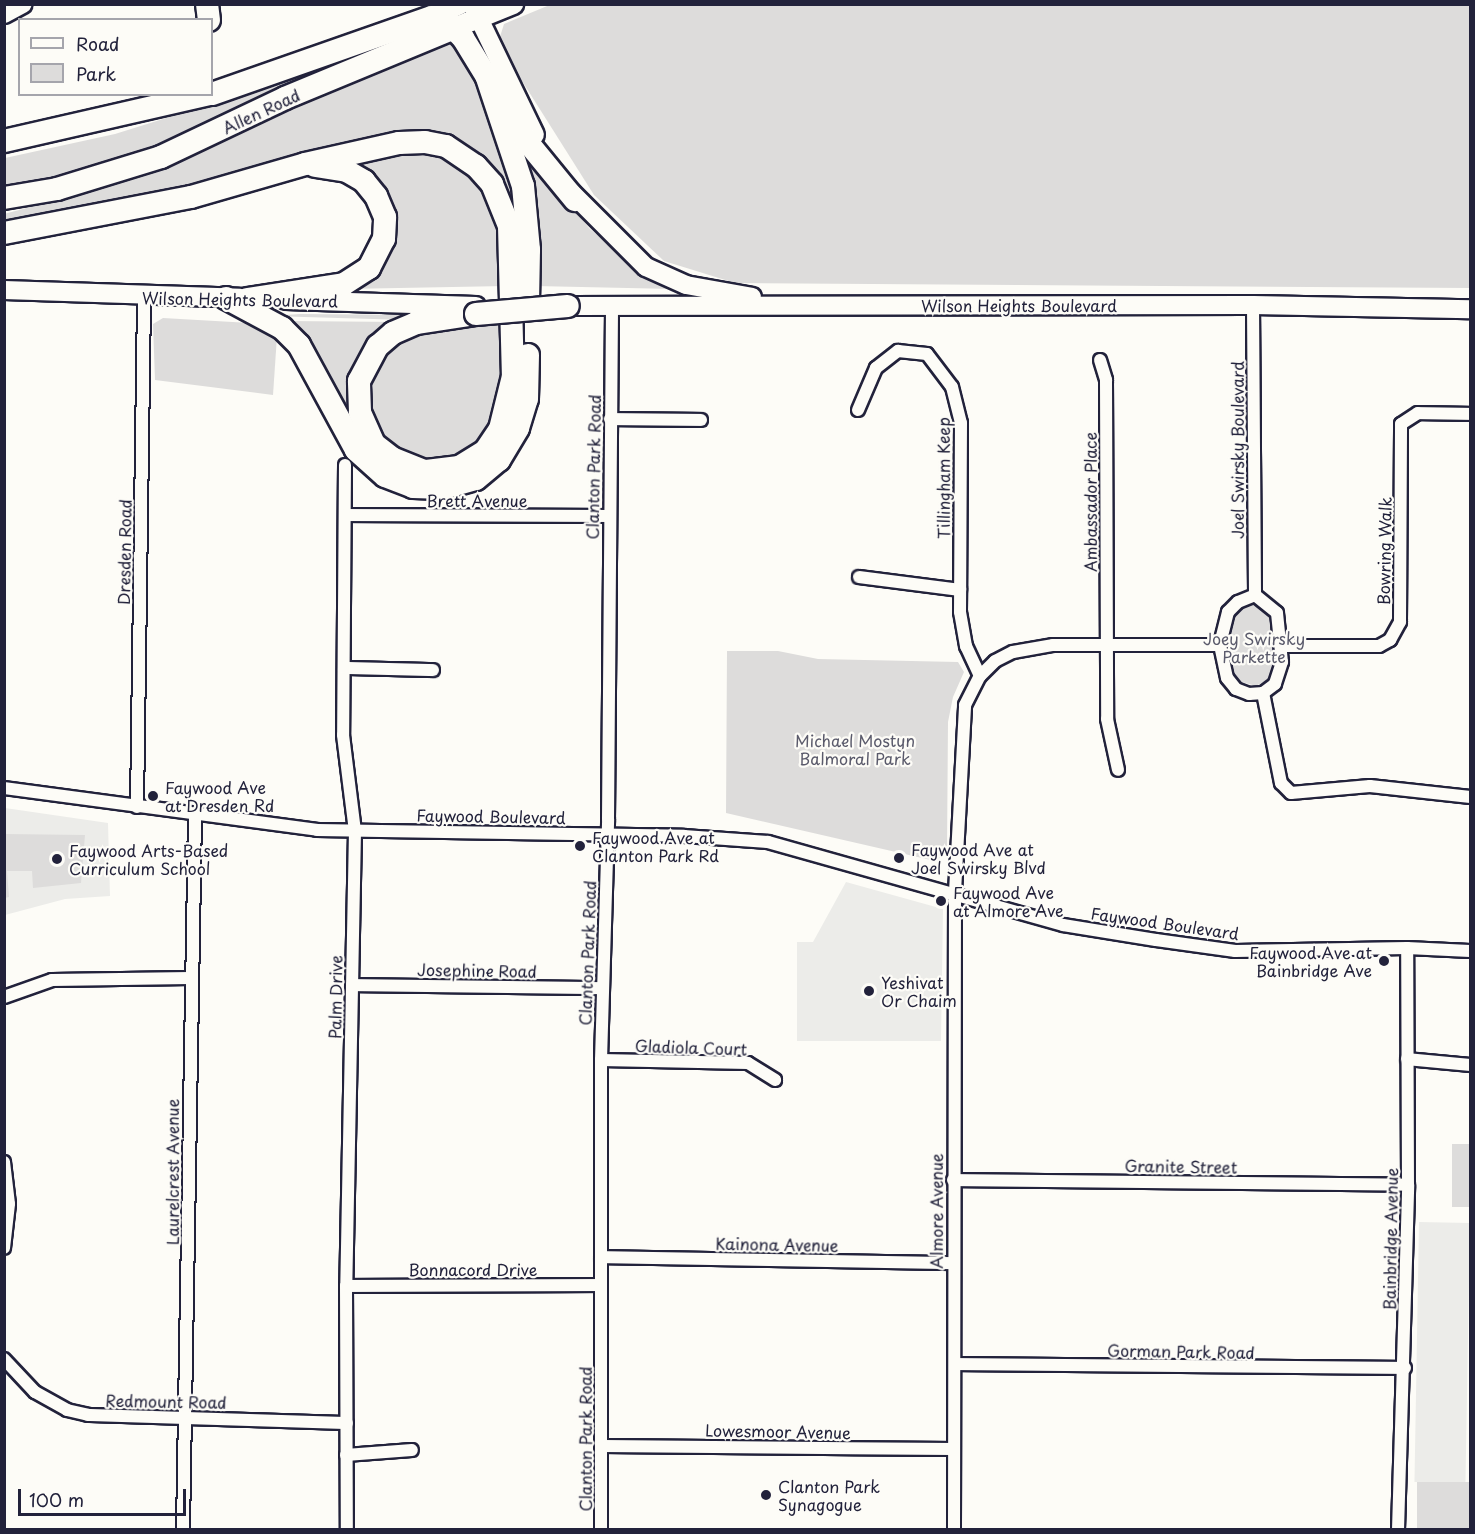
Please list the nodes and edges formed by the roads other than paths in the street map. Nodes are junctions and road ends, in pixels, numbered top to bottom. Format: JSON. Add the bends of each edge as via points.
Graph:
{"nodes":[{"id":1,"x":23,"y":4,"type":"edge"},
{"id":2,"x":460,"y":4,"type":"edge"},
{"id":3,"x":513,"y":4,"type":"edge"},
{"id":4,"x":475,"y":12,"type":"edge"},
{"id":5,"x":4,"y":14,"type":"edge"},
{"id":6,"x":432,"y":17,"type":"junction"},
{"id":7,"x":454,"y":28,"type":"junction"},
{"id":8,"x":486,"y":75,"type":"junction"},
{"id":9,"x":213,"y":93,"type":"edge"},
{"id":10,"x":157,"y":96,"type":"edge"},
{"id":11,"x":203,"y":96,"type":"edge"},
{"id":12,"x":118,"y":118,"type":"junction"},
{"id":13,"x":4,"y":141,"type":"edge"},
{"id":14,"x":305,"y":164,"type":"junction"},
{"id":15,"x":4,"y":198,"type":"edge"},
{"id":16,"x":575,"y":200,"type":"junction"},
{"id":17,"x":4,"y":233,"type":"edge"},
{"id":18,"x":4,"y":290,"type":"edge"},
{"id":19,"x":144,"y":297,"type":"junction"},
{"id":20,"x":237,"y":298,"type":"junction"},
{"id":21,"x":612,"y":305,"type":"junction"},
{"id":22,"x":801,"y":305,"type":"junction"},
{"id":23,"x":1253,"y":305,"type":"junction"},
{"id":24,"x":568,"y":306,"type":"joint"},
{"id":25,"x":1470,"y":309,"type":"edge"},
{"id":26,"x":476,"y":310,"type":"junction"},
{"id":27,"x":1100,"y":360,"type":"dead end"},
{"id":28,"x":858,"y":410,"type":"dead end"},
{"id":29,"x":1470,"y":414,"type":"edge"},
{"id":30,"x":610,"y":419,"type":"junction"},
{"id":31,"x":701,"y":420,"type":"dead end"},
{"id":32,"x":345,"y":465,"type":"dead end"},
{"id":33,"x":345,"y":515,"type":"junction"},
{"id":34,"x":608,"y":516,"type":"junction"},
{"id":35,"x":859,"y":577,"type":"dead end"},
{"id":36,"x":960,"y":590,"type":"junction"},
{"id":37,"x":1255,"y":595,"type":"junction"},
{"id":38,"x":1220,"y":645,"type":"junction"},
{"id":39,"x":1107,"y":646,"type":"junction"},
{"id":40,"x":1283,"y":646,"type":"junction"},
{"id":41,"x":344,"y":668,"type":"junction"},
{"id":42,"x":433,"y":670,"type":"dead end"},
{"id":43,"x":980,"y":676,"type":"junction"},
{"id":44,"x":1263,"y":693,"type":"junction"},
{"id":45,"x":1118,"y":770,"type":"dead end"},
{"id":46,"x":4,"y":788,"type":"edge"},
{"id":47,"x":1470,"y":797,"type":"edge"},
{"id":48,"x":137,"y":807,"type":"junction"},
{"id":49,"x":195,"y":814,"type":"junction"},
{"id":50,"x":355,"y":831,"type":"junction"},
{"id":51,"x":607,"y":834,"type":"junction"},
{"id":52,"x":955,"y":892,"type":"junction"},
{"id":53,"x":1407,"y":948,"type":"junction"},
{"id":54,"x":1470,"y":951,"type":"edge"},
{"id":55,"x":190,"y":978,"type":"junction"},
{"id":56,"x":352,"y":985,"type":"junction"},
{"id":57,"x":603,"y":988,"type":"junction"},
{"id":58,"x":4,"y":997,"type":"edge"},
{"id":59,"x":1407,"y":1059,"type":"junction"},
{"id":60,"x":601,"y":1060,"type":"junction"},
{"id":61,"x":1470,"y":1065,"type":"edge"},
{"id":62,"x":775,"y":1080,"type":"dead end"},
{"id":63,"x":4,"y":1162,"type":"edge"},
{"id":64,"x":953,"y":1180,"type":"junction"},
{"id":65,"x":1408,"y":1185,"type":"junction"},
{"id":66,"x":4,"y":1248,"type":"edge"},
{"id":67,"x":601,"y":1257,"type":"junction"},
{"id":68,"x":952,"y":1263,"type":"junction"},
{"id":69,"x":600,"y":1285,"type":"junction"},
{"id":70,"x":346,"y":1286,"type":"junction"},
{"id":71,"x":4,"y":1359,"type":"edge"},
{"id":72,"x":956,"y":1364,"type":"junction"},
{"id":73,"x":1405,"y":1368,"type":"junction"},
{"id":74,"x":186,"y":1417,"type":"junction"},
{"id":75,"x":347,"y":1423,"type":"junction"},
{"id":76,"x":603,"y":1446,"type":"junction"},
{"id":77,"x":953,"y":1449,"type":"junction"},
{"id":78,"x":412,"y":1450,"type":"dead end"},
{"id":79,"x":346,"y":1455,"type":"junction"},
{"id":80,"x":183,"y":1530,"type":"edge"},
{"id":81,"x":347,"y":1530,"type":"edge"},
{"id":82,"x":601,"y":1530,"type":"edge"},
{"id":83,"x":954,"y":1530,"type":"edge"},
{"id":84,"x":1398,"y":1530,"type":"edge"}],
"edges":[{"from":1,"to":5,"type":"main road"},
{"from":2,"to":6,"type":"main road","name":"Allen Road"},
{"from":3,"to":4,"type":"main road","name":"Allen Road"},
{"from":4,"to":7,"type":"main road","name":"Allen Road"},
{"from":4,"to":16,"type":"main road","via":[[528,124]]},
{"from":6,"to":7,"type":"highway"},
{"from":6,"to":9,"type":"highway","name":"Allen Road"},
{"from":7,"to":8,"type":"highway"},
{"from":7,"to":15,"type":"highway","name":"Allen Road","via":[[285,98],[161,157],[57,189]]},
{"from":8,"to":16,"type":"highway","via":[[525,139]]},
{"from":8,"to":20,"type":"highway","via":[[523,186],[529,250],[527,399],[518,428],[499,460],[476,479],[444,488],[413,487],[385,476],[356,450],[299,345],[282,327]]},
{"from":10,"to":12,"type":"highway"},
{"from":11,"to":12,"type":"highway","name":"Allen Road"},
{"from":12,"to":13,"type":"highway","name":"Allen Road"},
{"from":14,"to":17,"type":"highway","via":[[191,197]]},
{"from":14,"to":20,"type":"highway","via":[[347,171],[364,181],[385,217],[384,239],[369,268],[344,284]]},
{"from":14,"to":26,"type":"highway","via":[[399,143],[446,146],[476,166],[492,184],[509,226],[513,376],[500,429],[485,451],[459,467],[424,471],[410,468],[374,444],[366,429],[357,400],[365,364],[393,333],[416,323]]},
{"from":16,"to":22,"type":"main road","via":[[629,253],[664,277],[687,285]]},
{"from":18,"to":19,"type":"main road","name":"Wilson Heights Boulevard"},
{"from":19,"to":20,"type":"main road","name":"Wilson Heights Boulevard"},
{"from":19,"to":48,"type":"street","name":"Dresden Road"},
{"from":20,"to":26,"type":"main road","name":"Wilson Heights Boulevard"},
{"from":21,"to":22,"type":"main road","name":"Wilson Heights Boulevard"},
{"from":21,"to":24,"type":"main road","name":"Wilson Heights Boulevard"},
{"from":21,"to":30,"type":"street","name":"Clanton Park Road"},
{"from":22,"to":23,"type":"main road","name":"Wilson Heights Boulevard"},
{"from":23,"to":25,"type":"main road","name":"Wilson Heights Boulevard"},
{"from":23,"to":37,"type":"street","name":"Joel Swirsky Boulevard"},
{"from":24,"to":26,"type":"highway","bridge":true},
{"from":27,"to":39,"type":"street","name":"Ambassador Place","via":[[1106,381]]},
{"from":28,"to":36,"type":"street","name":"Tillingham Keep","via":[[876,368],[898,351],[927,354],[948,378],[961,423]]},
{"from":29,"to":40,"type":"street","name":"Bowring Walk","via":[[1418,413],[1401,424],[1400,621],[1390,640],[1379,646]]},
{"from":30,"to":31,"type":"street"},
{"from":30,"to":34,"type":"street","name":"Clanton Park Road"},
{"from":32,"to":33,"type":"street","name":"Palm Drive"},
{"from":33,"to":34,"type":"street","name":"Brett Avenue"},
{"from":33,"to":41,"type":"street","name":"Palm Drive"},
{"from":34,"to":51,"type":"street","name":"Clanton Park Road"},
{"from":35,"to":36,"type":"street"},
{"from":36,"to":43,"type":"street","name":"Tillingham Keep","via":[[966,646]]},
{"from":37,"to":38,"type":"street","via":[[1238,602],[1228,612]]},
{"from":37,"to":40,"type":"street","via":[[1277,613]]},
{"from":38,"to":39,"type":"street"},
{"from":38,"to":44,"type":"street","via":[[1221,665],[1232,684],[1249,694]]},
{"from":39,"to":43,"type":"street","via":[[1053,645],[1013,652],[995,661]]},
{"from":39,"to":45,"type":"street","name":"Ambassador Place","via":[[1107,719]]},
{"from":40,"to":44,"type":"street","via":[[1279,676]]},
{"from":41,"to":42,"type":"street"},
{"from":41,"to":50,"type":"street","name":"Palm Drive","via":[[343,735]]},
{"from":43,"to":52,"type":"street","via":[[964,705],[962,722]]},
{"from":44,"to":47,"type":"street","via":[[1281,783],[1292,793],[1371,786]]},
{"from":46,"to":48,"type":"street","name":"Faywood Boulevard"},
{"from":48,"to":49,"type":"street","name":"Faywood Boulevard"},
{"from":49,"to":50,"type":"street","name":"Faywood Boulevard"},
{"from":49,"to":55,"type":"street","name":"Laurelcrest Avenue"},
{"from":50,"to":51,"type":"street","name":"Faywood Boulevard"},
{"from":50,"to":56,"type":"street","name":"Palm Drive"},
{"from":51,"to":52,"type":"street","name":"Faywood Boulevard","via":[[768,842]]},
{"from":51,"to":57,"type":"street","name":"Clanton Park Road"},
{"from":52,"to":53,"type":"street","name":"Faywood Boulevard","via":[[1063,925],[1235,951]]},
{"from":52,"to":64,"type":"street","name":"Almore Avenue"},
{"from":53,"to":54,"type":"street","name":"Faywood Boulevard"},
{"from":53,"to":59,"type":"street","name":"Bainbridge Avenue"},
{"from":55,"to":58,"type":"street","via":[[52,980]]},
{"from":55,"to":74,"type":"street","name":"Laurelcrest Avenue"},
{"from":56,"to":57,"type":"street","name":"Josephine Road"},
{"from":56,"to":70,"type":"street","name":"Palm Drive"},
{"from":57,"to":60,"type":"street","name":"Clanton Park Road"},
{"from":59,"to":61,"type":"street"},
{"from":59,"to":65,"type":"street","name":"Bainbridge Avenue"},
{"from":60,"to":62,"type":"street","name":"Gladiola Court","via":[[748,1063]]},
{"from":60,"to":67,"type":"street","name":"Clanton Park Road"},
{"from":63,"to":66,"type":"street","via":[[9,1204]]},
{"from":64,"to":65,"type":"street","name":"Granite Street"},
{"from":64,"to":68,"type":"street","name":"Almore Avenue"},
{"from":65,"to":73,"type":"street","name":"Bainbridge Avenue"},
{"from":67,"to":68,"type":"street","name":"Kainona Avenue"},
{"from":67,"to":69,"type":"street","name":"Clanton Park Road"},
{"from":68,"to":72,"type":"street","name":"Almore Avenue"},
{"from":69,"to":70,"type":"street","name":"Bonnacord Drive"},
{"from":69,"to":76,"type":"street","name":"Clanton Park Road"},
{"from":70,"to":75,"type":"street","name":"Palm Drive"},
{"from":71,"to":74,"type":"street","name":"Redmount Road","via":[[35,1392],[66,1410],[110,1417]]},
{"from":72,"to":73,"type":"street","name":"Gorman Park Road"},
{"from":72,"to":77,"type":"street","name":"Almore Avenue"},
{"from":73,"to":84,"type":"street","name":"Bainbridge Avenue"},
{"from":74,"to":75,"type":"street","name":"Redmount Road"},
{"from":74,"to":80,"type":"street","name":"Laurelcrest Avenue"},
{"from":75,"to":79,"type":"street","name":"Palm Drive"},
{"from":76,"to":77,"type":"street","name":"Lowesmoor Avenue"},
{"from":76,"to":82,"type":"street","name":"Clanton Park Road"},
{"from":77,"to":83,"type":"street","name":"Almore Avenue"},
{"from":78,"to":79,"type":"street"},
{"from":79,"to":81,"type":"street","name":"Palm Drive"}]}
